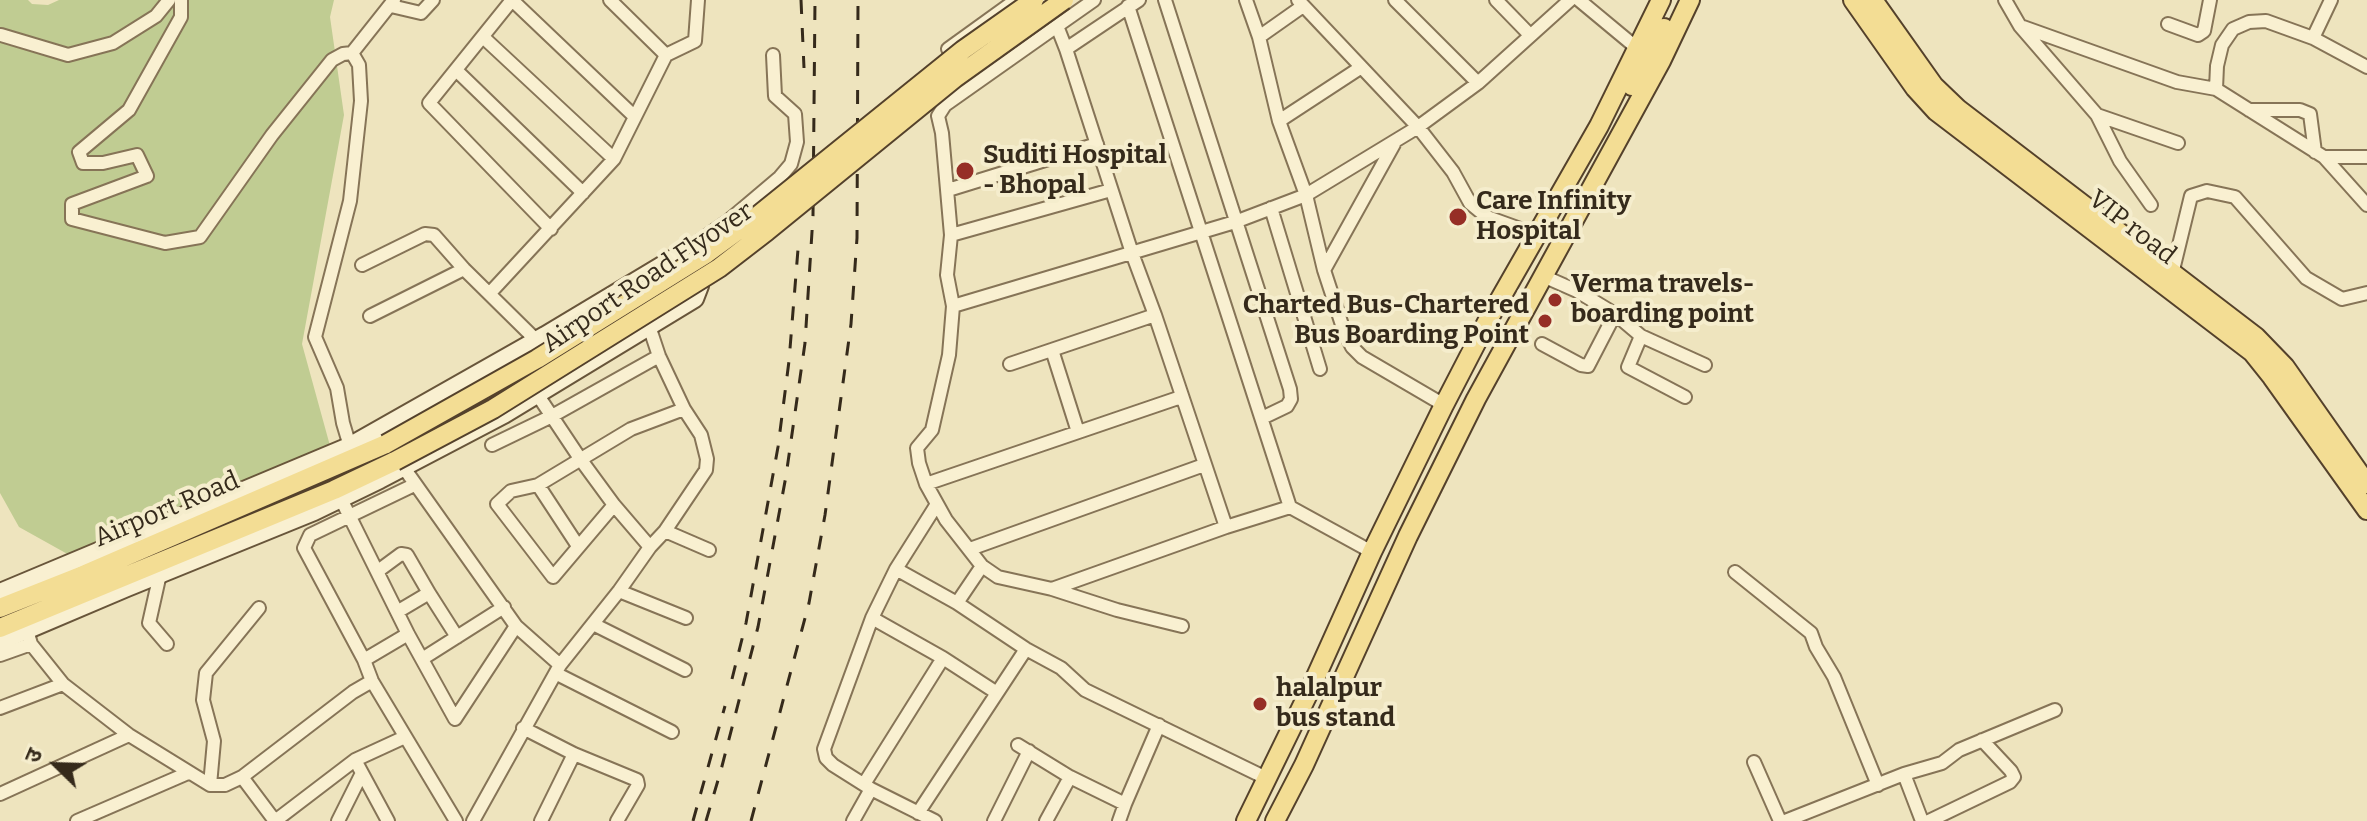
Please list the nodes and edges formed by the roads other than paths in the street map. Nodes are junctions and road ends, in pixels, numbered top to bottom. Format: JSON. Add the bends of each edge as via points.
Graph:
{"nodes":[{"id":1,"x":169,"y":0,"type":"edge"},
{"id":2,"x":181,"y":0,"type":"edge"},
{"id":3,"x":433,"y":0,"type":"edge"},
{"id":4,"x":512,"y":0,"type":"edge"},
{"id":5,"x":610,"y":0,"type":"edge"},
{"id":6,"x":698,"y":0,"type":"edge"},
{"id":7,"x":1016,"y":0,"type":"edge"},
{"id":8,"x":1034,"y":0,"type":"edge"},
{"id":9,"x":1064,"y":0,"type":"edge"},
{"id":10,"x":1094,"y":0,"type":"edge"},
{"id":11,"x":1165,"y":0,"type":"edge"},
{"id":12,"x":1246,"y":0,"type":"edge"},
{"id":13,"x":1395,"y":0,"type":"edge"},
{"id":14,"x":1496,"y":0,"type":"edge"},
{"id":15,"x":1570,"y":0,"type":"edge"},
{"id":16,"x":1579,"y":0,"type":"edge"},
{"id":17,"x":1661,"y":0,"type":"edge"},
{"id":18,"x":1677,"y":0,"type":"edge"},
{"id":19,"x":1690,"y":0,"type":"edge"},
{"id":20,"x":1853,"y":0,"type":"edge"},
{"id":21,"x":1873,"y":0,"type":"edge"},
{"id":22,"x":2005,"y":0,"type":"edge"},
{"id":23,"x":2210,"y":0,"type":"edge"},
{"id":24,"x":2331,"y":0,"type":"edge"},
{"id":25,"x":393,"y":3,"type":"edge"},
{"id":26,"x":1134,"y":3,"type":"edge"},
{"id":27,"x":1300,"y":3,"type":"edge"},
{"id":28,"x":2168,"y":24,"type":"dead end"},
{"id":29,"x":1057,"y":26,"type":"junction"},
{"id":30,"x":2020,"y":26,"type":"junction"},
{"id":31,"x":1,"y":35,"type":"edge"},
{"id":32,"x":1530,"y":35,"type":"junction"},
{"id":33,"x":483,"y":37,"type":"junction"},
{"id":34,"x":1259,"y":37,"type":"junction"},
{"id":35,"x":2313,"y":38,"type":"junction"},
{"id":36,"x":948,"y":49,"type":"dead end"},
{"id":37,"x":1066,"y":49,"type":"junction"},
{"id":38,"x":1638,"y":49,"type":"junction"},
{"id":39,"x":352,"y":53,"type":"junction"},
{"id":40,"x":666,"y":55,"type":"junction"},
{"id":41,"x":773,"y":55,"type":"dead end"},
{"id":42,"x":2367,"y":67,"type":"edge"},
{"id":43,"x":1360,"y":68,"type":"junction"},
{"id":44,"x":457,"y":71,"type":"junction"},
{"id":45,"x":1478,"y":83,"type":"junction"},
{"id":46,"x":2216,"y":89,"type":"junction"},
{"id":47,"x":2249,"y":110,"type":"junction"},
{"id":48,"x":2097,"y":115,"type":"junction"},
{"id":49,"x":635,"y":117,"type":"junction"},
{"id":50,"x":1279,"y":121,"type":"junction"},
{"id":51,"x":1418,"y":127,"type":"junction"},
{"id":52,"x":1396,"y":141,"type":"junction"},
{"id":53,"x":2178,"y":143,"type":"dead end"},
{"id":54,"x":1097,"y":144,"type":"junction"},
{"id":55,"x":2320,"y":155,"type":"junction"},
{"id":56,"x":2367,"y":157,"type":"edge"},
{"id":57,"x":614,"y":159,"type":"junction"},
{"id":58,"x":948,"y":190,"type":"junction"},
{"id":59,"x":1111,"y":190,"type":"junction"},
{"id":60,"x":583,"y":193,"type":"junction"},
{"id":61,"x":1306,"y":195,"type":"junction"},
{"id":62,"x":2151,"y":205,"type":"dead end"},
{"id":63,"x":2367,"y":205,"type":"edge"},
{"id":64,"x":1271,"y":208,"type":"junction"},
{"id":65,"x":1235,"y":222,"type":"junction"},
{"id":66,"x":551,"y":229,"type":"junction"},
{"id":67,"x":1200,"y":232,"type":"junction"},
{"id":68,"x":951,"y":235,"type":"junction"},
{"id":69,"x":1534,"y":238,"type":"junction"},
{"id":70,"x":1132,"y":253,"type":"junction"},
{"id":71,"x":680,"y":254,"type":"junction"},
{"id":72,"x":362,"y":265,"type":"dead end"},
{"id":73,"x":464,"y":269,"type":"junction"},
{"id":74,"x":1324,"y":270,"type":"junction"},
{"id":75,"x":2172,"y":274,"type":"junction"},
{"id":76,"x":1543,"y":276,"type":"junction"},
{"id":77,"x":490,"y":293,"type":"junction"},
{"id":78,"x":2367,"y":293,"type":"edge"},
{"id":79,"x":953,"y":306,"type":"junction"},
{"id":80,"x":1615,"y":314,"type":"junction"},
{"id":81,"x":1155,"y":315,"type":"junction"},
{"id":82,"x":370,"y":316,"type":"dead end"},
{"id":83,"x":649,"y":326,"type":"junction"},
{"id":84,"x":1641,"y":336,"type":"junction"},
{"id":85,"x":536,"y":340,"type":"junction"},
{"id":86,"x":1542,"y":344,"type":"dead end"},
{"id":87,"x":1052,"y":350,"type":"junction"},
{"id":88,"x":659,"y":356,"type":"junction"},
{"id":89,"x":1010,"y":364,"type":"dead end"},
{"id":90,"x":1705,"y":365,"type":"dead end"},
{"id":91,"x":1320,"y":369,"type":"dead end"},
{"id":92,"x":537,"y":394,"type":"junction"},
{"id":93,"x":1181,"y":397,"type":"junction"},
{"id":94,"x":1685,"y":397,"type":"dead end"},
{"id":95,"x":1476,"y":399,"type":"junction"},
{"id":96,"x":1444,"y":405,"type":"junction"},
{"id":97,"x":684,"y":409,"type":"junction"},
{"id":98,"x":552,"y":416,"type":"junction"},
{"id":99,"x":1262,"y":418,"type":"junction"},
{"id":100,"x":1078,"y":432,"type":"junction"},
{"id":101,"x":492,"y":445,"type":"dead end"},
{"id":102,"x":352,"y":452,"type":"junction"},
{"id":103,"x":581,"y":460,"type":"junction"},
{"id":104,"x":399,"y":464,"type":"junction"},
{"id":105,"x":1204,"y":465,"type":"junction"},
{"id":106,"x":926,"y":484,"type":"junction"},
{"id":107,"x":2367,"y":484,"type":"edge"},
{"id":108,"x":414,"y":485,"type":"junction"},
{"id":109,"x":538,"y":485,"type":"junction"},
{"id":110,"x":341,"y":499,"type":"junction"},
{"id":111,"x":937,"y":504,"type":"junction"},
{"id":112,"x":614,"y":505,"type":"junction"},
{"id":113,"x":1290,"y":507,"type":"junction"},
{"id":114,"x":2367,"y":510,"type":"edge"},
{"id":115,"x":350,"y":517,"type":"junction"},
{"id":116,"x":1226,"y":527,"type":"junction"},
{"id":117,"x":665,"y":531,"type":"junction"},
{"id":118,"x":225,"y":542,"type":"junction"},
{"id":119,"x":578,"y":546,"type":"junction"},
{"id":120,"x":650,"y":547,"type":"junction"},
{"id":121,"x":970,"y":549,"type":"junction"},
{"id":122,"x":709,"y":550,"type":"dead end"},
{"id":123,"x":1372,"y":552,"type":"junction"},
{"id":124,"x":982,"y":566,"type":"junction"},
{"id":125,"x":896,"y":569,"type":"junction"},
{"id":126,"x":378,"y":571,"type":"junction"},
{"id":127,"x":1735,"y":572,"type":"dead end"},
{"id":128,"x":160,"y":574,"type":"junction"},
{"id":129,"x":1052,"y":589,"type":"junction"},
{"id":130,"x":619,"y":591,"type":"junction"},
{"id":131,"x":0,"y":592,"type":"edge"},
{"id":132,"x":429,"y":593,"type":"junction"},
{"id":133,"x":957,"y":603,"type":"junction"},
{"id":134,"x":504,"y":607,"type":"junction"},
{"id":135,"x":0,"y":608,"type":"edge"},
{"id":136,"x":259,"y":608,"type":"dead end"},
{"id":137,"x":397,"y":612,"type":"junction"},
{"id":138,"x":686,"y":618,"type":"dead end"},
{"id":139,"x":872,"y":618,"type":"junction"},
{"id":140,"x":593,"y":624,"type":"junction"},
{"id":141,"x":516,"y":626,"type":"junction"},
{"id":142,"x":1182,"y":626,"type":"dead end"},
{"id":143,"x":0,"y":628,"type":"edge"},
{"id":144,"x":27,"y":631,"type":"junction"},
{"id":145,"x":408,"y":634,"type":"junction"},
{"id":146,"x":457,"y":637,"type":"junction"},
{"id":147,"x":0,"y":642,"type":"edge"},
{"id":148,"x":167,"y":644,"type":"dead end"},
{"id":149,"x":1026,"y":649,"type":"junction"},
{"id":150,"x":0,"y":655,"type":"edge"},
{"id":151,"x":943,"y":658,"type":"junction"},
{"id":152,"x":422,"y":659,"type":"junction"},
{"id":153,"x":364,"y":660,"type":"junction"},
{"id":154,"x":558,"y":670,"type":"junction"},
{"id":155,"x":685,"y":670,"type":"dead end"},
{"id":156,"x":372,"y":681,"type":"junction"},
{"id":157,"x":63,"y":684,"type":"junction"},
{"id":158,"x":997,"y":693,"type":"junction"},
{"id":159,"x":0,"y":708,"type":"edge"},
{"id":160,"x":2055,"y":710,"type":"dead end"},
{"id":161,"x":1159,"y":725,"type":"junction"},
{"id":162,"x":523,"y":728,"type":"junction"},
{"id":163,"x":672,"y":732,"type":"dead end"},
{"id":164,"x":129,"y":735,"type":"junction"},
{"id":165,"x":405,"y":737,"type":"junction"},
{"id":166,"x":1982,"y":740,"type":"junction"},
{"id":167,"x":574,"y":754,"type":"junction"},
{"id":168,"x":355,"y":760,"type":"junction"},
{"id":169,"x":1754,"y":762,"type":"dead end"},
{"id":170,"x":188,"y":773,"type":"junction"},
{"id":171,"x":362,"y":773,"type":"junction"},
{"id":172,"x":1904,"y":774,"type":"junction"},
{"id":173,"x":242,"y":777,"type":"junction"},
{"id":174,"x":1070,"y":777,"type":"junction"},
{"id":175,"x":1268,"y":779,"type":"junction"},
{"id":176,"x":210,"y":785,"type":"junction"},
{"id":177,"x":1878,"y":785,"type":"junction"},
{"id":178,"x":868,"y":787,"type":"junction"},
{"id":179,"x":0,"y":794,"type":"edge"},
{"id":180,"x":1125,"y":804,"type":"junction"},
{"id":181,"x":918,"y":813,"type":"junction"},
{"id":182,"x":278,"y":820,"type":"edge"},
{"id":183,"x":77,"y":821,"type":"edge"},
{"id":184,"x":338,"y":821,"type":"edge"},
{"id":185,"x":388,"y":821,"type":"edge"},
{"id":186,"x":456,"y":821,"type":"edge"},
{"id":187,"x":473,"y":821,"type":"edge"},
{"id":188,"x":541,"y":821,"type":"edge"},
{"id":189,"x":617,"y":821,"type":"edge"},
{"id":190,"x":853,"y":821,"type":"edge"},
{"id":191,"x":935,"y":821,"type":"edge"},
{"id":192,"x":994,"y":821,"type":"edge"},
{"id":193,"x":1046,"y":821,"type":"edge"},
{"id":194,"x":1119,"y":821,"type":"edge"},
{"id":195,"x":1246,"y":821,"type":"edge"},
{"id":196,"x":1275,"y":821,"type":"edge"},
{"id":197,"x":1782,"y":821,"type":"edge"},
{"id":198,"x":1922,"y":821,"type":"edge"},
{"id":199,"x":1929,"y":821,"type":"edge"}],
"edges":[{"from":1,"to":31,"type":"street","via":[[156,16],[113,43],[68,55]]},
{"from":2,"to":39,"type":"street","via":[[181,17],[129,110],[79,152],[83,163],[137,155],[147,176],[72,204],[72,219],[165,243],[200,237],[332,60]]},
{"from":3,"to":25,"type":"street","via":[[421,13]]},
{"from":4,"to":33,"type":"street"},
{"from":4,"to":49,"type":"street"},
{"from":5,"to":40,"type":"street"},
{"from":6,"to":40,"type":"street","via":[[695,41]]},
{"from":7,"to":36,"type":"street"},
{"from":8,"to":102,"type":"main road","name":"Airport Road Flyover","bridge":true,"via":[[706,254],[537,359],[386,444]]},
{"from":9,"to":104,"type":"main road","name":"Airport Road Flyover","bridge":true,"via":[[944,87],[719,268]]},
{"from":10,"to":29,"type":"street"},
{"from":11,"to":65,"type":"street"},
{"from":12,"to":34,"type":"street"},
{"from":13,"to":45,"type":"street"},
{"from":14,"to":32,"type":"street"},
{"from":15,"to":32,"type":"street"},
{"from":16,"to":38,"type":"street"},
{"from":17,"to":38,"type":"main road"},
{"from":18,"to":95,"type":"main road","via":[[1487,365]]},
{"from":19,"to":76,"type":"main road"},
{"from":20,"to":114,"type":"main road","name":"VIP road","via":[[1936,111],[2252,352]]},
{"from":21,"to":75,"type":"main road","name":"VIP road","via":[[1946,98]]},
{"from":22,"to":30,"type":"street"},
{"from":23,"to":28,"type":"street","via":[[2204,31],[2198,35]]},
{"from":24,"to":35,"type":"street"},
{"from":25,"to":39,"type":"street"},
{"from":26,"to":37,"type":"street"},
{"from":26,"to":67,"type":"street"},
{"from":27,"to":34,"type":"street"},
{"from":27,"to":43,"type":"street"},
{"from":29,"to":37,"type":"street"},
{"from":29,"to":58,"type":"street","via":[[945,105],[938,116]]},
{"from":30,"to":46,"type":"street","via":[[2177,82]]},
{"from":30,"to":48,"type":"street"},
{"from":32,"to":45,"type":"street"},
{"from":33,"to":44,"type":"street"},
{"from":33,"to":57,"type":"street"},
{"from":34,"to":50,"type":"street"},
{"from":35,"to":42,"type":"street"},
{"from":35,"to":46,"type":"street","via":[[2266,21],[2233,29],[2222,45]]},
{"from":37,"to":54,"type":"street"},
{"from":38,"to":69,"type":"main road"},
{"from":39,"to":102,"type":"street","via":[[359,65],[361,101],[350,201],[315,337],[337,388]]},
{"from":40,"to":49,"type":"street"},
{"from":41,"to":71,"type":"street","via":[[775,96],[795,114],[797,142],[791,164],[728,221]]},
{"from":43,"to":50,"type":"street"},
{"from":43,"to":51,"type":"street"},
{"from":44,"to":60,"type":"street"},
{"from":44,"to":66,"type":"street","via":[[429,103]]},
{"from":45,"to":51,"type":"street"},
{"from":46,"to":47,"type":"street"},
{"from":47,"to":55,"type":"street"},
{"from":47,"to":55,"type":"street","via":[[2310,114]]},
{"from":48,"to":53,"type":"street"},
{"from":48,"to":62,"type":"street"},
{"from":49,"to":57,"type":"street"},
{"from":50,"to":61,"type":"street"},
{"from":51,"to":52,"type":"street"},
{"from":51,"to":69,"type":"street","via":[[1470,203],[1487,217]]},
{"from":52,"to":61,"type":"street"},
{"from":52,"to":74,"type":"street"},
{"from":54,"to":58,"type":"street"},
{"from":54,"to":59,"type":"street"},
{"from":55,"to":56,"type":"street"},
{"from":55,"to":63,"type":"street"},
{"from":57,"to":60,"type":"street"},
{"from":58,"to":68,"type":"street"},
{"from":59,"to":68,"type":"street"},
{"from":59,"to":70,"type":"street"},
{"from":60,"to":66,"type":"street"},
{"from":61,"to":64,"type":"street"},
{"from":61,"to":74,"type":"street"},
{"from":64,"to":65,"type":"street"},
{"from":64,"to":91,"type":"street"},
{"from":65,"to":67,"type":"street"},
{"from":65,"to":99,"type":"street","via":[[1290,389],[1287,406]]},
{"from":66,"to":77,"type":"street"},
{"from":67,"to":70,"type":"street"},
{"from":67,"to":99,"type":"street"},
{"from":68,"to":79,"type":"street","via":[[947,275]]},
{"from":69,"to":96,"type":"main road"},
{"from":70,"to":79,"type":"street"},
{"from":70,"to":81,"type":"street"},
{"from":71,"to":83,"type":"street","via":[[689,257],[698,294]]},
{"from":71,"to":85,"type":"street"},
{"from":72,"to":73,"type":"street","via":[[429,233]]},
{"from":73,"to":77,"type":"street"},
{"from":73,"to":82,"type":"street"},
{"from":74,"to":96,"type":"street","via":[[1352,347]]},
{"from":75,"to":78,"type":"street","via":[[2191,196],[2207,191],[2235,197],[2306,278],[2342,299]]},
{"from":75,"to":107,"type":"main road","name":"VIP road","via":[[2256,337],[2285,367]]},
{"from":76,"to":80,"type":"street"},
{"from":76,"to":95,"type":"main road"},
{"from":77,"to":85,"type":"street"},
{"from":79,"to":106,"type":"street","via":[[949,355],[932,430],[917,448]]},
{"from":80,"to":84,"type":"street"},
{"from":80,"to":86,"type":"street","via":[[1588,366]]},
{"from":81,"to":87,"type":"street"},
{"from":81,"to":93,"type":"street"},
{"from":83,"to":88,"type":"street"},
{"from":83,"to":92,"type":"street"},
{"from":84,"to":90,"type":"street"},
{"from":84,"to":94,"type":"street","via":[[1628,367]]},
{"from":85,"to":102,"type":"street"},
{"from":87,"to":89,"type":"street"},
{"from":87,"to":100,"type":"street"},
{"from":88,"to":97,"type":"street"},
{"from":88,"to":98,"type":"street"},
{"from":92,"to":98,"type":"street"},
{"from":92,"to":104,"type":"street"},
{"from":93,"to":100,"type":"street"},
{"from":93,"to":105,"type":"street"},
{"from":95,"to":196,"type":"main road"},
{"from":96,"to":123,"type":"main road"},
{"from":97,"to":103,"type":"street","via":[[631,429]]},
{"from":97,"to":117,"type":"street","via":[[701,435],[706,470]]},
{"from":98,"to":101,"type":"street"},
{"from":98,"to":103,"type":"street"},
{"from":99,"to":113,"type":"street"},
{"from":100,"to":106,"type":"street"},
{"from":102,"to":131,"type":"street"},
{"from":102,"to":135,"type":"main road","name":"Airport Road"},
{"from":103,"to":109,"type":"street"},
{"from":103,"to":112,"type":"street"},
{"from":104,"to":108,"type":"street"},
{"from":104,"to":110,"type":"street"},
{"from":104,"to":118,"type":"main road","name":"Airport Road Flyover"},
{"from":105,"to":116,"type":"street"},
{"from":105,"to":121,"type":"street"},
{"from":106,"to":111,"type":"street"},
{"from":108,"to":115,"type":"street"},
{"from":108,"to":134,"type":"street"},
{"from":109,"to":119,"type":"street"},
{"from":109,"to":119,"type":"street","via":[[511,491],[497,504],[553,577]]},
{"from":110,"to":115,"type":"street"},
{"from":110,"to":118,"type":"street"},
{"from":111,"to":121,"type":"street"},
{"from":111,"to":125,"type":"street"},
{"from":112,"to":119,"type":"street"},
{"from":112,"to":120,"type":"street"},
{"from":113,"to":116,"type":"street"},
{"from":113,"to":123,"type":"street"},
{"from":115,"to":126,"type":"street"},
{"from":115,"to":153,"type":"street","via":[[310,535],[304,548]]},
{"from":116,"to":129,"type":"street"},
{"from":117,"to":120,"type":"street"},
{"from":117,"to":122,"type":"street"},
{"from":118,"to":128,"type":"street"},
{"from":118,"to":144,"type":"main road","name":"Airport Road Flyover"},
{"from":120,"to":130,"type":"street"},
{"from":121,"to":124,"type":"street"},
{"from":123,"to":175,"type":"main road"},
{"from":124,"to":129,"type":"street","via":[[998,577]]},
{"from":124,"to":133,"type":"street"},
{"from":125,"to":133,"type":"street"},
{"from":125,"to":139,"type":"street"},
{"from":126,"to":132,"type":"street","via":[[407,555]]},
{"from":126,"to":137,"type":"street"},
{"from":127,"to":177,"type":"street","via":[[1811,633]]},
{"from":128,"to":144,"type":"street"},
{"from":128,"to":148,"type":"street","via":[[149,623]]},
{"from":129,"to":142,"type":"street"},
{"from":130,"to":138,"type":"street"},
{"from":130,"to":140,"type":"street"},
{"from":132,"to":137,"type":"street"},
{"from":132,"to":146,"type":"street"},
{"from":133,"to":149,"type":"street"},
{"from":134,"to":141,"type":"street"},
{"from":134,"to":146,"type":"street"},
{"from":136,"to":176,"type":"street","via":[[206,673],[203,700],[214,741]]},
{"from":137,"to":145,"type":"street"},
{"from":139,"to":151,"type":"street"},
{"from":139,"to":178,"type":"street","via":[[824,749],[833,765]]},
{"from":140,"to":154,"type":"street"},
{"from":140,"to":155,"type":"street"},
{"from":141,"to":152,"type":"street","via":[[455,719]]},
{"from":141,"to":154,"type":"street"},
{"from":143,"to":144,"type":"main road"},
{"from":144,"to":147,"type":"street"},
{"from":144,"to":150,"type":"street"},
{"from":144,"to":157,"type":"street"},
{"from":145,"to":152,"type":"street"},
{"from":145,"to":153,"type":"street"},
{"from":146,"to":152,"type":"street"},
{"from":149,"to":158,"type":"street"},
{"from":149,"to":161,"type":"street","via":[[1061,668],[1085,690]]},
{"from":151,"to":158,"type":"street"},
{"from":151,"to":178,"type":"street"},
{"from":153,"to":156,"type":"street"},
{"from":154,"to":162,"type":"street"},
{"from":154,"to":163,"type":"street"},
{"from":156,"to":165,"type":"street"},
{"from":156,"to":173,"type":"street"},
{"from":157,"to":159,"type":"street"},
{"from":157,"to":164,"type":"street"},
{"from":158,"to":181,"type":"street"},
{"from":160,"to":166,"type":"street"},
{"from":161,"to":175,"type":"street"},
{"from":161,"to":180,"type":"street"},
{"from":162,"to":167,"type":"street"},
{"from":162,"to":187,"type":"street"},
{"from":164,"to":170,"type":"street"},
{"from":164,"to":179,"type":"street"},
{"from":165,"to":168,"type":"street"},
{"from":165,"to":186,"type":"street"},
{"from":166,"to":172,"type":"street","via":[[1942,763]]},
{"from":166,"to":199,"type":"street","via":[[2014,777]]},
{"from":167,"to":188,"type":"street"},
{"from":167,"to":189,"type":"street","via":[[637,780]]},
{"from":168,"to":171,"type":"street"},
{"from":168,"to":182,"type":"street"},
{"from":169,"to":197,"type":"street"},
{"from":170,"to":176,"type":"street"},
{"from":170,"to":183,"type":"street"},
{"from":171,"to":184,"type":"street"},
{"from":171,"to":185,"type":"street"},
{"from":172,"to":177,"type":"street"},
{"from":172,"to":198,"type":"street"},
{"from":173,"to":176,"type":"street"},
{"from":173,"to":182,"type":"street"},
{"from":174,"to":180,"type":"street"},
{"from":174,"to":192,"type":"street","via":[[1023,748]]},
{"from":174,"to":193,"type":"street"},
{"from":175,"to":195,"type":"main road"},
{"from":177,"to":197,"type":"street"},
{"from":178,"to":181,"type":"street"},
{"from":178,"to":190,"type":"street"},
{"from":180,"to":194,"type":"street"},
{"from":181,"to":191,"type":"street"}]}
